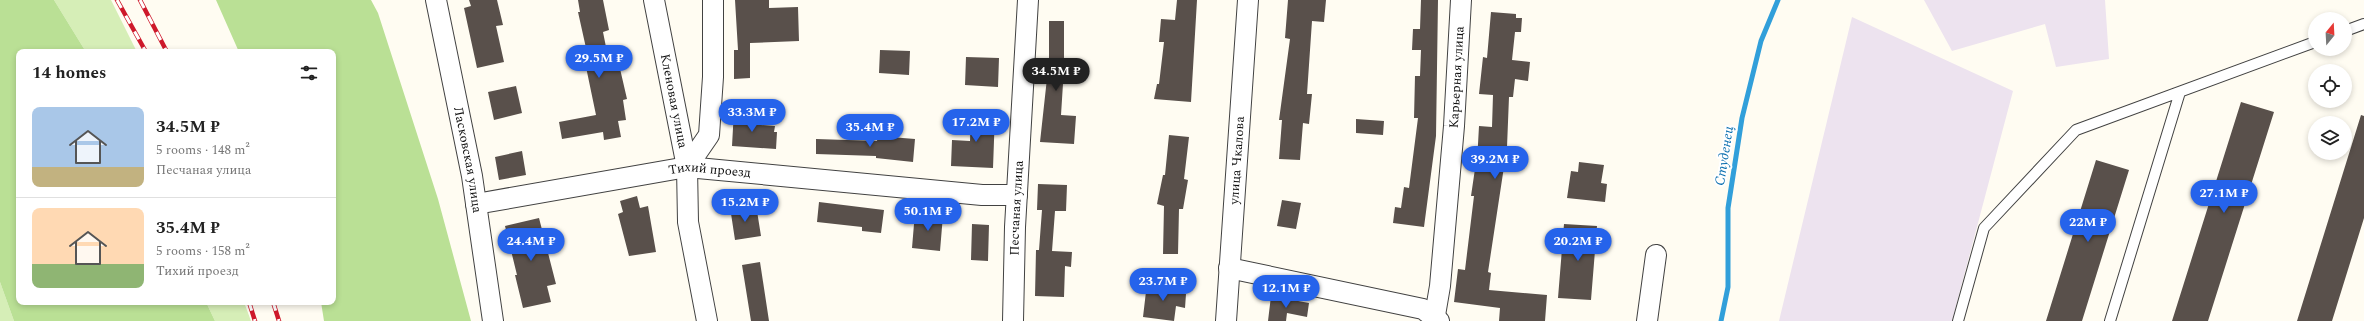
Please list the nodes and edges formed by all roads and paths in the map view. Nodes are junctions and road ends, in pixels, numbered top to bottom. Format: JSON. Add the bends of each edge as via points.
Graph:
{"nodes":[{"id":1,"x":436,"y":0,"type":"edge"},
{"id":2,"x":654,"y":0,"type":"edge"},
{"id":3,"x":713,"y":0,"type":"edge"},
{"id":4,"x":1028,"y":0,"type":"edge"},
{"id":5,"x":1248,"y":0,"type":"edge"},
{"id":6,"x":1461,"y":0,"type":"edge"},
{"id":7,"x":2364,"y":24,"type":"edge"},
{"id":8,"x":2352,"y":28,"type":"edge"},
{"id":9,"x":2308,"y":45,"type":"edge"},
{"id":10,"x":2180,"y":92,"type":"junction"},
{"id":11,"x":687,"y":166,"type":"junction"},
{"id":12,"x":1017,"y":195,"type":"junction"},
{"id":13,"x":476,"y":204,"type":"junction"},
{"id":14,"x":1656,"y":255,"type":"dead end"},
{"id":15,"x":1229,"y":268,"type":"junction"},
{"id":16,"x":1436,"y":320,"type":"edge"},
{"id":17,"x":493,"y":321,"type":"edge"},
{"id":18,"x":707,"y":321,"type":"edge"},
{"id":19,"x":1013,"y":321,"type":"edge"},
{"id":20,"x":1226,"y":321,"type":"edge"},
{"id":21,"x":1647,"y":321,"type":"edge"},
{"id":22,"x":1958,"y":321,"type":"edge"},
{"id":23,"x":2110,"y":321,"type":"edge"}],
"edges":[{"from":1,"to":13,"type":"street","name":"Ласковская улица"},
{"from":2,"to":11,"type":"street","name":"Кленовая улица"},
{"from":3,"to":11,"type":"street","via":[[713,77],[709,135]]},
{"from":4,"to":12,"type":"street","name":"Песчаная улица"},
{"from":5,"to":15,"type":"street","name":"улица Чкалова"},
{"from":6,"to":16,"type":"street","name":"Карьерная улица","via":[[1454,126]]},
{"from":7,"to":8,"type":"lane"},
{"from":9,"to":10,"type":"lane"},
{"from":10,"to":22,"type":"lane","via":[[2076,130],[1984,228]]},
{"from":10,"to":23,"type":"lane"},
{"from":11,"to":12,"type":"street","name":"Тихий проезд","via":[[982,195]]},
{"from":11,"to":13,"type":"street","name":"Тихий проезд"},
{"from":11,"to":18,"type":"street","name":"Кленовая улица","via":[[688,222]]},
{"from":12,"to":19,"type":"street","name":"Песчаная улица"},
{"from":13,"to":17,"type":"street","name":"Ласковская улица"},
{"from":14,"to":21,"type":"street"},
{"from":15,"to":16,"type":"street","via":[[1423,309]]},
{"from":15,"to":20,"type":"street","name":"улица Чкалова"}]}
